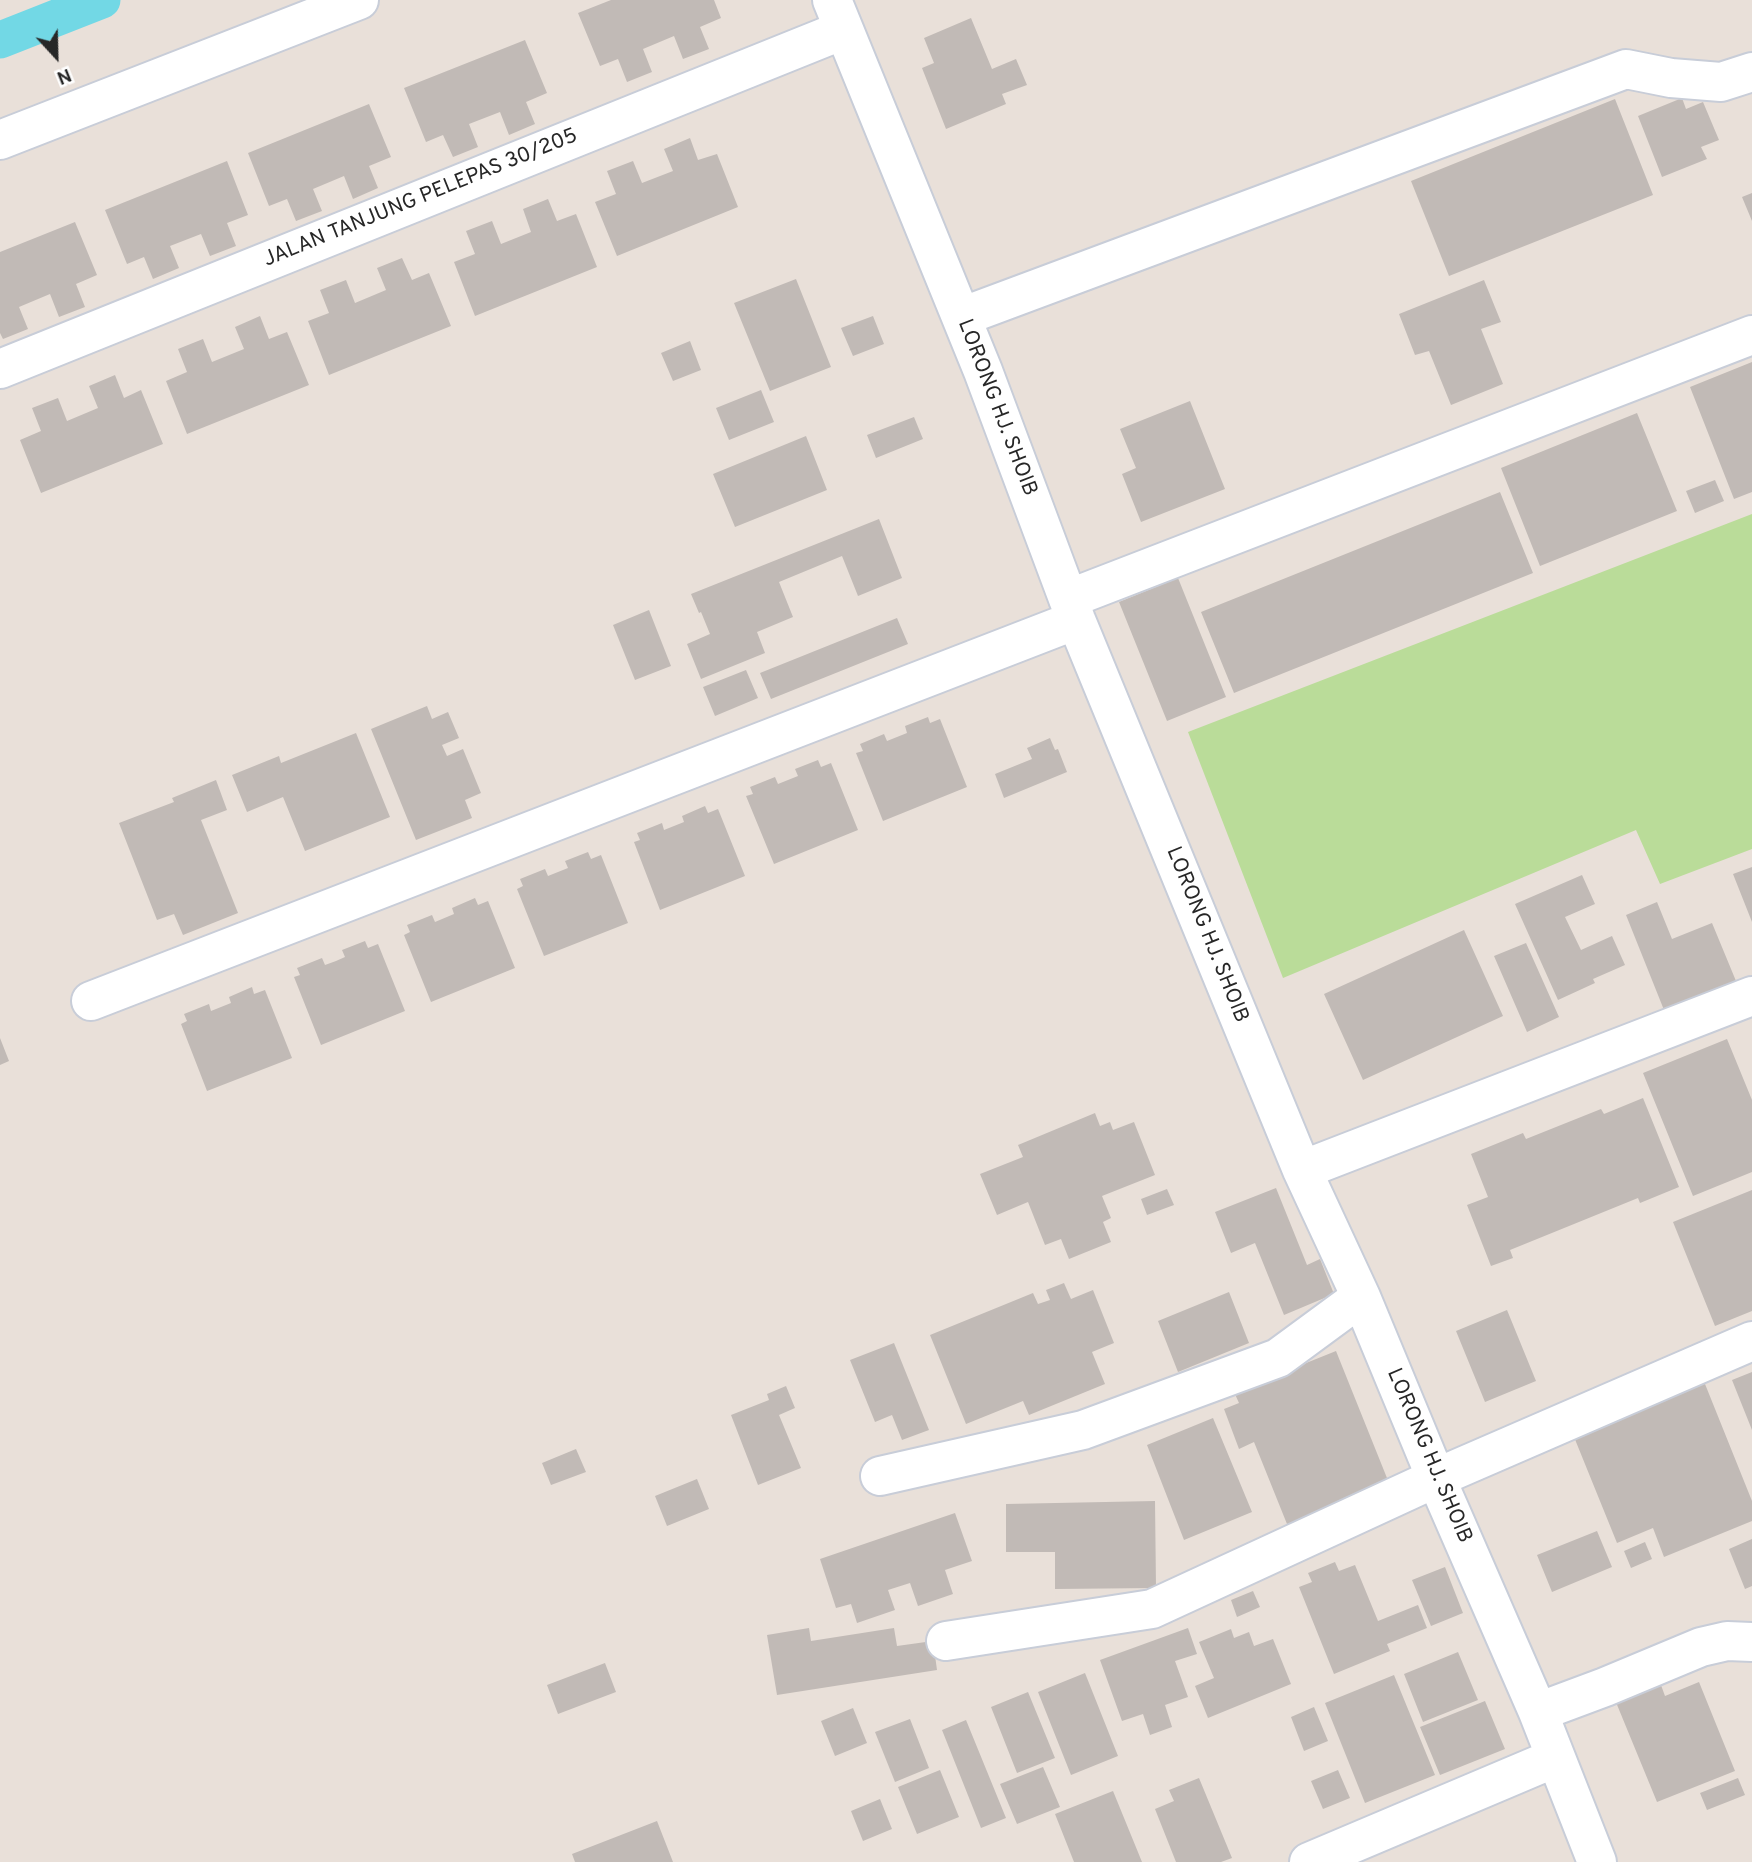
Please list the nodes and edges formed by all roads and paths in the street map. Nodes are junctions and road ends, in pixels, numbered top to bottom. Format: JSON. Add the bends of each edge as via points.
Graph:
{"nodes":[{"id":1,"x":359,"y":0,"type":"edge"},
{"id":2,"x":837,"y":15,"type":"edge"},
{"id":3,"x":1752,"y":72,"type":"edge"},
{"id":4,"x":0,"y":140,"type":"edge"},
{"id":5,"x":961,"y":317,"type":"junction"},
{"id":6,"x":1752,"y":335,"type":"edge"},
{"id":7,"x":0,"y":369,"type":"edge"},
{"id":8,"x":1072,"y":609,"type":"junction"},
{"id":9,"x":1752,"y":996,"type":"edge"},
{"id":10,"x":91,"y":1000,"type":"dead end"},
{"id":11,"x":1302,"y":1171,"type":"junction"},
{"id":12,"x":1361,"y":1297,"type":"junction"},
{"id":13,"x":1752,"y":1341,"type":"edge"},
{"id":14,"x":880,"y":1476,"type":"dead end"},
{"id":15,"x":1436,"y":1478,"type":"junction"},
{"id":16,"x":946,"y":1641,"type":"dead end"},
{"id":17,"x":1752,"y":1642,"type":"edge"},
{"id":18,"x":1538,"y":1712,"type":"junction"},
{"id":19,"x":1555,"y":1758,"type":"junction"},
{"id":20,"x":1309,"y":1862,"type":"edge"},
{"id":21,"x":1597,"y":1862,"type":"edge"}],
"edges":[{"from":1,"to":4,"type":"street"},
{"from":2,"to":5,"type":"street","name":"LORONG HJ. SHOIB"},
{"from":2,"to":7,"type":"street","name":"JALAN TANJUNG PELEPAS 30/205"},
{"from":3,"to":5,"type":"street","via":[[1721,82],[1626,69]]},
{"from":5,"to":8,"type":"street","name":"LORONG HJ. SHOIB"},
{"from":6,"to":8,"type":"street"},
{"from":8,"to":10,"type":"street"},
{"from":8,"to":11,"type":"street","name":"LORONG HJ. SHOIB"},
{"from":9,"to":11,"type":"street"},
{"from":11,"to":12,"type":"street","name":"LORONG HJ. SHOIB"},
{"from":12,"to":14,"type":"street","via":[[1278,1357],[1226,1377],[1083,1430]]},
{"from":12,"to":15,"type":"street","name":"LORONG HJ. SHOIB"},
{"from":13,"to":15,"type":"street"},
{"from":15,"to":16,"type":"street","via":[[1153,1609]]},
{"from":15,"to":18,"type":"street","name":"LORONG HJ. SHOIB"},
{"from":17,"to":18,"type":"street","via":[[1701,1647]]},
{"from":18,"to":19,"type":"street","name":"LORONG HJ. SHOIB"},
{"from":19,"to":20,"type":"street"},
{"from":19,"to":21,"type":"street","name":"LORONG HJ. SHOIB"}]}
